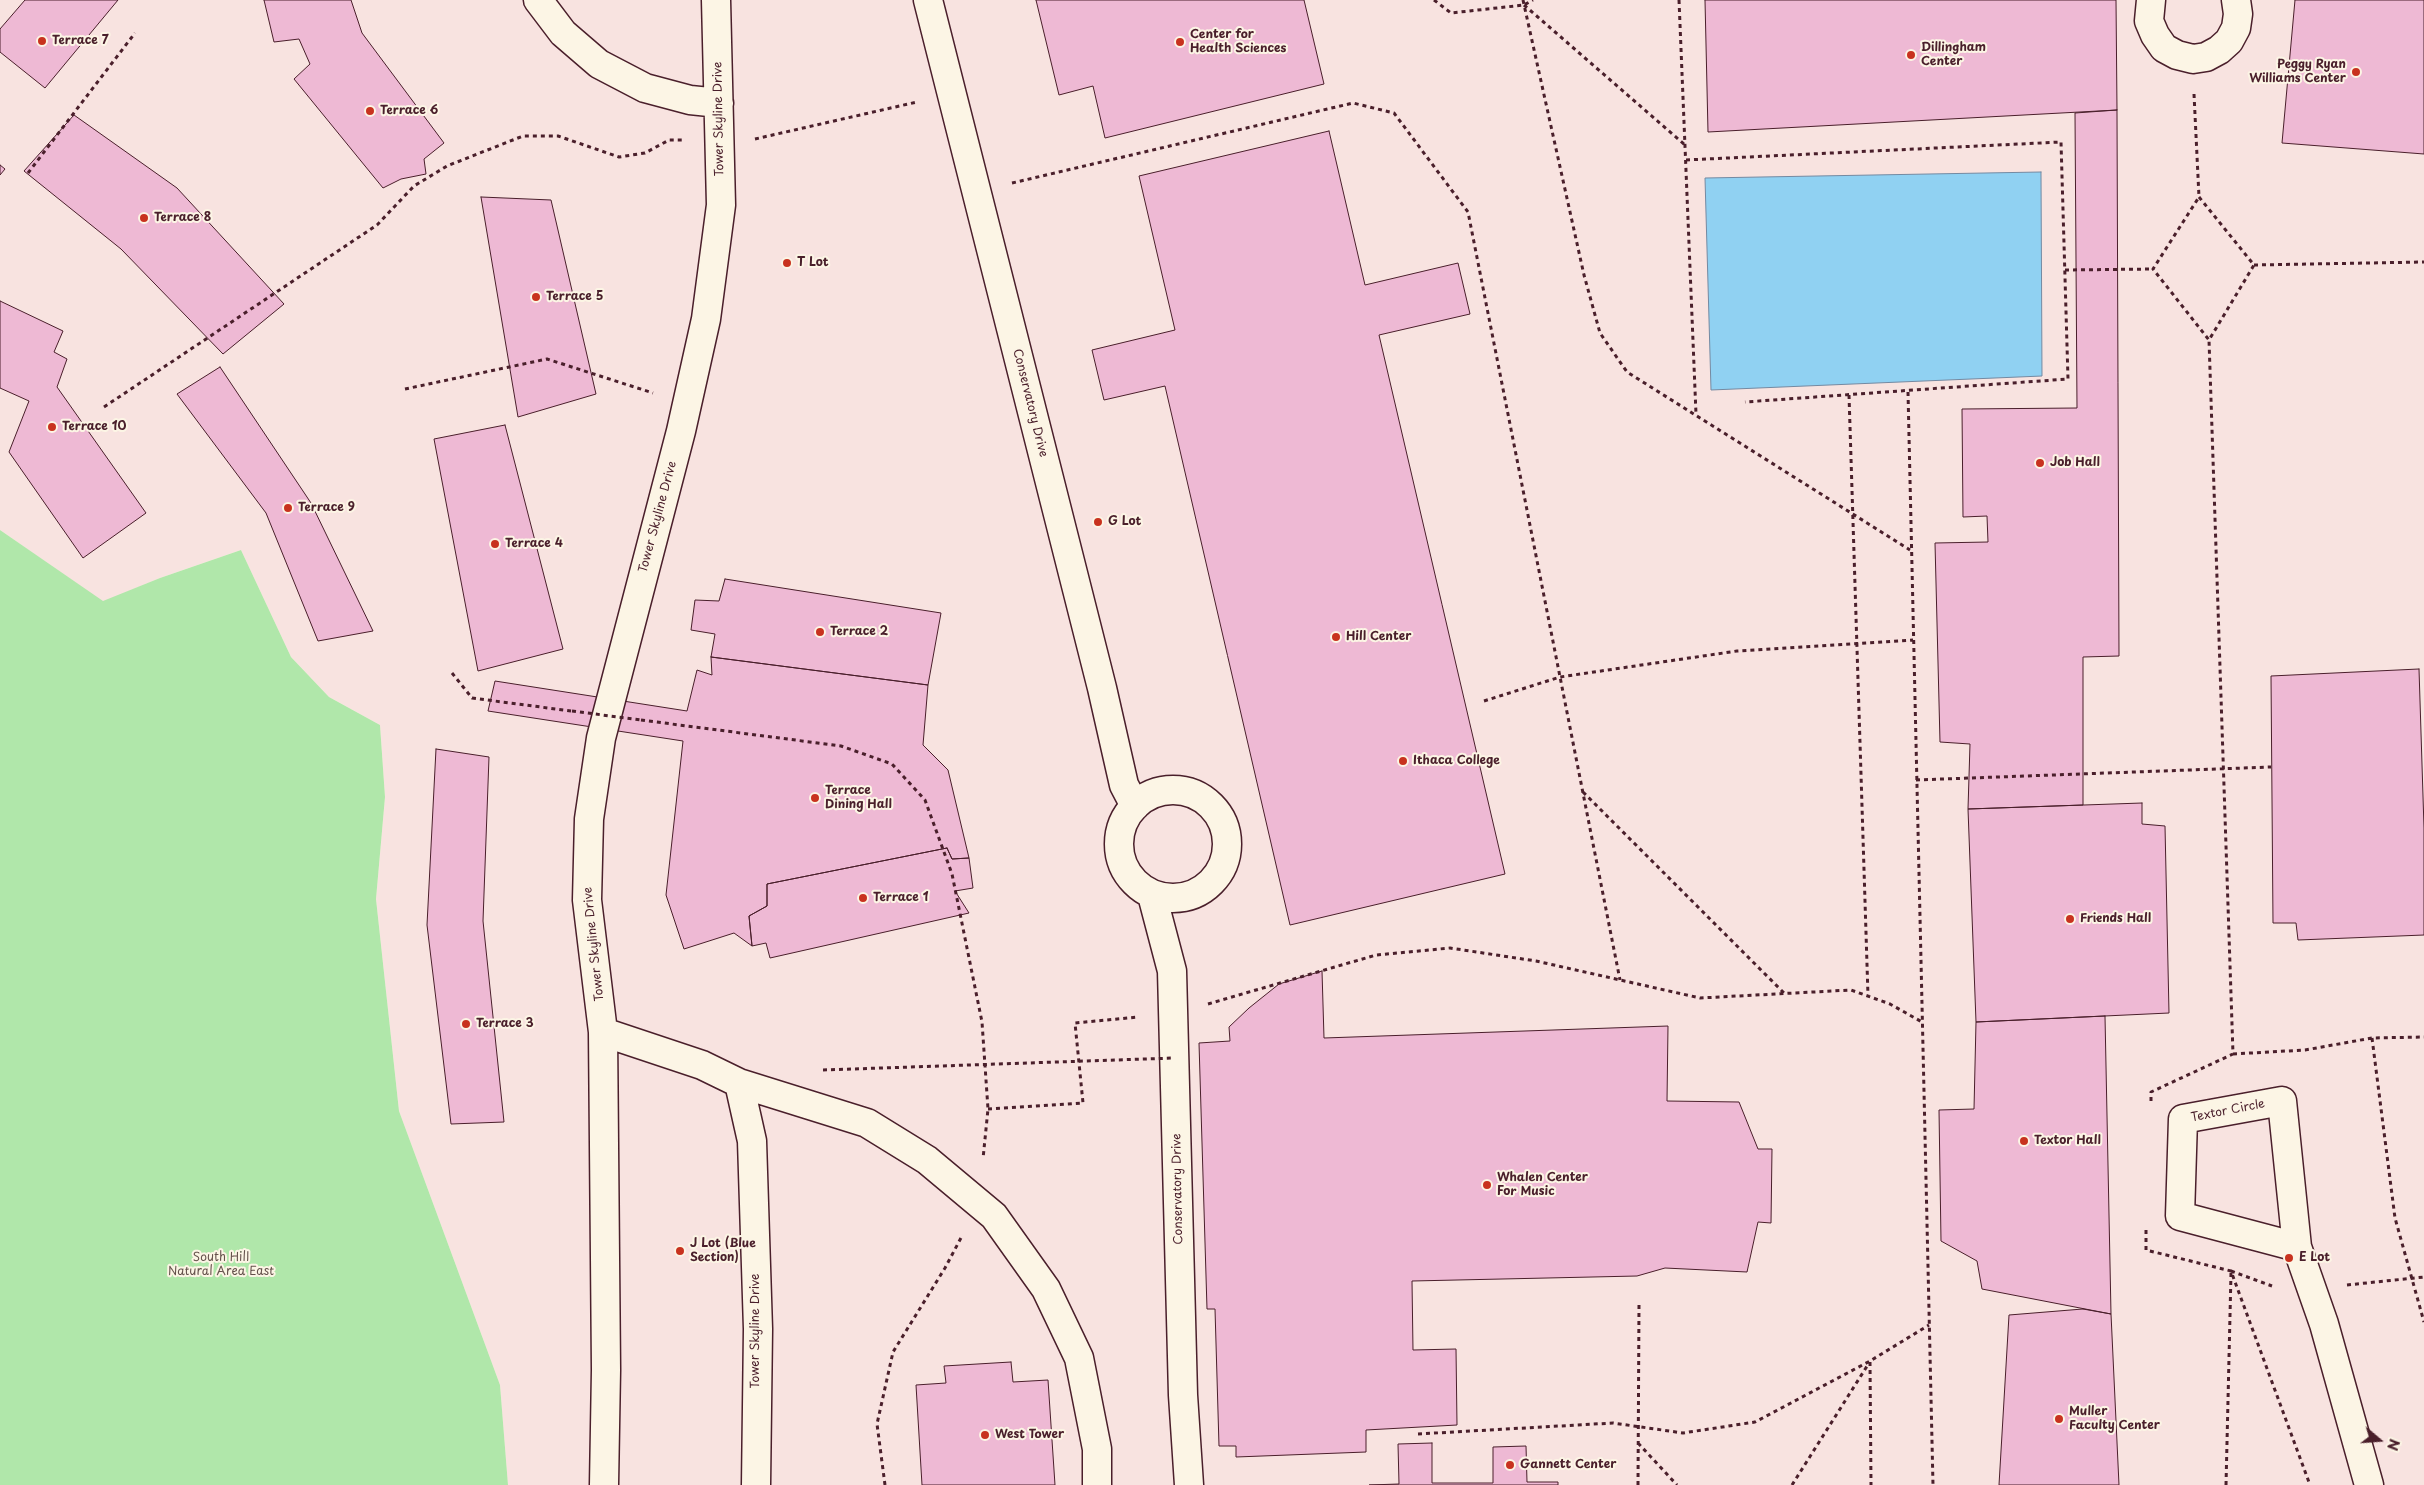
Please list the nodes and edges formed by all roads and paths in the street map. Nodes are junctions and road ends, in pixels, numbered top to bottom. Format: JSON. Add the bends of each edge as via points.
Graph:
{"nodes":[{"id":1,"x":538,"y":0,"type":"edge"},
{"id":2,"x":716,"y":0,"type":"edge"},
{"id":3,"x":928,"y":0,"type":"edge"},
{"id":4,"x":1434,"y":0,"type":"edge"},
{"id":5,"x":1523,"y":0,"type":"edge"},
{"id":6,"x":1534,"y":0,"type":"edge"},
{"id":7,"x":1679,"y":0,"type":"edge"},
{"id":8,"x":2151,"y":0,"type":"edge"},
{"id":9,"x":2236,"y":0,"type":"edge"},
{"id":10,"x":1524,"y":5,"type":"junction"},
{"id":11,"x":135,"y":33,"type":"dead end"},
{"id":12,"x":2192,"y":58,"type":"junction"},
{"id":13,"x":952,"y":94,"type":"junction"},
{"id":14,"x":719,"y":103,"type":"junction"},
{"id":15,"x":720,"y":139,"type":"junction"},
{"id":16,"x":1685,"y":146,"type":"junction"},
{"id":17,"x":1686,"y":160,"type":"junction"},
{"id":18,"x":28,"y":173,"type":"dead end"},
{"id":19,"x":977,"y":191,"type":"junction"},
{"id":20,"x":2199,"y":197,"type":"junction"},
{"id":21,"x":2424,"y":262,"type":"edge"},
{"id":22,"x":2254,"y":265,"type":"junction"},
{"id":23,"x":2153,"y":269,"type":"junction"},
{"id":24,"x":2065,"y":270,"type":"junction"},
{"id":25,"x":2209,"y":340,"type":"junction"},
{"id":26,"x":405,"y":389,"type":"dead end"},
{"id":27,"x":1908,"y":392,"type":"junction"},
{"id":28,"x":1849,"y":395,"type":"junction"},
{"id":29,"x":1745,"y":402,"type":"dead end"},
{"id":30,"x":687,"y":404,"type":"junction"},
{"id":31,"x":104,"y":407,"type":"dead end"},
{"id":32,"x":1696,"y":414,"type":"junction"},
{"id":33,"x":1852,"y":513,"type":"junction"},
{"id":34,"x":1911,"y":550,"type":"junction"},
{"id":35,"x":1913,"y":640,"type":"junction"},
{"id":36,"x":1857,"y":643,"type":"junction"},
{"id":37,"x":452,"y":673,"type":"dead end"},
{"id":38,"x":1560,"y":677,"type":"junction"},
{"id":39,"x":1484,"y":701,"type":"dead end"},
{"id":40,"x":2271,"y":767,"type":"dead end"},
{"id":41,"x":2224,"y":769,"type":"junction"},
{"id":42,"x":1916,"y":780,"type":"junction"},
{"id":43,"x":1583,"y":792,"type":"junction"},
{"id":44,"x":1135,"y":806,"type":"junction"},
{"id":45,"x":1152,"y":895,"type":"junction"},
{"id":46,"x":1620,"y":980,"type":"junction"},
{"id":47,"x":1784,"y":993,"type":"junction"},
{"id":48,"x":1868,"y":996,"type":"junction"},
{"id":49,"x":1174,"y":1014,"type":"junction"},
{"id":50,"x":1922,"y":1022,"type":"junction"},
{"id":51,"x":603,"y":1032,"type":"junction"},
{"id":52,"x":2424,"y":1037,"type":"edge"},
{"id":53,"x":2372,"y":1038,"type":"junction"},
{"id":54,"x":2233,"y":1054,"type":"junction"},
{"id":55,"x":1174,"y":1058,"type":"junction"},
{"id":56,"x":823,"y":1070,"type":"dead end"},
{"id":57,"x":739,"y":1083,"type":"junction"},
{"id":58,"x":2151,"y":1102,"type":"dead end"},
{"id":59,"x":988,"y":1109,"type":"junction"},
{"id":60,"x":978,"y":1203,"type":"junction"},
{"id":61,"x":2147,"y":1220,"type":"dead end"},
{"id":62,"x":2232,"y":1230,"type":"junction"},
{"id":63,"x":2296,"y":1247,"type":"junction"},
{"id":64,"x":2231,"y":1271,"type":"junction"},
{"id":65,"x":1639,"y":1305,"type":"dead end"},
{"id":66,"x":2424,"y":1322,"type":"edge"},
{"id":67,"x":1929,"y":1325,"type":"junction"},
{"id":68,"x":1870,"y":1361,"type":"junction"},
{"id":69,"x":1638,"y":1427,"type":"junction"},
{"id":70,"x":1418,"y":1434,"type":"dead end"},
{"id":71,"x":1638,"y":1443,"type":"junction"},
{"id":72,"x":604,"y":1485,"type":"edge"},
{"id":73,"x":756,"y":1485,"type":"edge"},
{"id":74,"x":885,"y":1485,"type":"edge"},
{"id":75,"x":1096,"y":1485,"type":"edge"},
{"id":76,"x":1189,"y":1485,"type":"edge"},
{"id":77,"x":1638,"y":1485,"type":"edge"},
{"id":78,"x":1677,"y":1485,"type":"edge"},
{"id":79,"x":1792,"y":1485,"type":"edge"},
{"id":80,"x":1871,"y":1485,"type":"edge"},
{"id":81,"x":1933,"y":1485,"type":"edge"},
{"id":82,"x":2226,"y":1485,"type":"edge"},
{"id":83,"x":2310,"y":1485,"type":"edge"},
{"id":84,"x":2369,"y":1485,"type":"edge"}],
"edges":[{"from":1,"to":14,"type":"street","via":[[563,33],[599,64],[645,88],[690,100]]},
{"from":2,"to":14,"type":"street","name":"Tower Skyline Drive"},
{"from":3,"to":13,"type":"street","name":"Conservatory Drive"},
{"from":4,"to":10,"type":"path","via":[[1451,13]]},
{"from":5,"to":10,"type":"path"},
{"from":6,"to":10,"type":"path"},
{"from":7,"to":16,"type":"path"},
{"from":8,"to":12,"type":"street","via":[[2149,20],[2164,48]]},
{"from":9,"to":12,"type":"street","via":[[2236,28],[2229,40],[2219,50]]},
{"from":10,"to":16,"type":"path"},
{"from":10,"to":32,"type":"path","via":[[1584,275],[1600,332],[1627,372]]},
{"from":11,"to":18,"type":"path"},
{"from":12,"to":20,"type":"path"},
{"from":13,"to":15,"type":"path","via":[[761,139]]},
{"from":13,"to":19,"type":"street","name":"Conservatory Drive"},
{"from":14,"to":15,"type":"street","name":"Tower Skyline Drive"},
{"from":15,"to":30,"type":"street","name":"Tower Skyline Drive","via":[[720,215],[706,319]]},
{"from":15,"to":31,"type":"path","via":[[669,140],[644,153],[619,157],[558,136],[523,136],[447,166],[414,186],[377,225]]},
{"from":16,"to":17,"type":"path"},
{"from":17,"to":24,"type":"path","via":[[2061,142]]},
{"from":17,"to":32,"type":"path"},
{"from":19,"to":38,"type":"path","via":[[1353,103],[1394,113],[1468,212]]},
{"from":19,"to":44,"type":"street","name":"Conservatory Drive","via":[[1124,785]]},
{"from":20,"to":22,"type":"path"},
{"from":20,"to":23,"type":"path"},
{"from":21,"to":22,"type":"path"},
{"from":22,"to":25,"type":"path"},
{"from":23,"to":24,"type":"path"},
{"from":23,"to":25,"type":"path"},
{"from":24,"to":27,"type":"path","via":[[2068,380]]},
{"from":25,"to":41,"type":"path"},
{"from":26,"to":30,"type":"path","via":[[547,359]]},
{"from":27,"to":28,"type":"path"},
{"from":27,"to":34,"type":"path"},
{"from":28,"to":29,"type":"path"},
{"from":28,"to":33,"type":"path"},
{"from":30,"to":51,"type":"street","name":"Tower Skyline Drive","via":[[600,738],[589,819],[587,900]]},
{"from":32,"to":33,"type":"path"},
{"from":33,"to":34,"type":"path"},
{"from":33,"to":36,"type":"path"},
{"from":34,"to":35,"type":"path"},
{"from":35,"to":36,"type":"path"},
{"from":35,"to":42,"type":"path"},
{"from":36,"to":38,"type":"path","via":[[1737,651]]},
{"from":36,"to":48,"type":"path"},
{"from":37,"to":59,"type":"path","bridge":true,"via":[[472,698],[841,746],[892,764],[925,800],[952,874],[982,1022]]},
{"from":38,"to":39,"type":"path"},
{"from":38,"to":43,"type":"path"},
{"from":40,"to":41,"type":"path"},
{"from":41,"to":42,"type":"path"},
{"from":41,"to":54,"type":"path"},
{"from":42,"to":50,"type":"path"},
{"from":43,"to":46,"type":"path"},
{"from":43,"to":47,"type":"path"},
{"from":44,"to":45,"type":"street","via":[[1123,823],[1119,844],[1123,864],[1135,882]]},
{"from":44,"to":45,"type":"street","via":[[1153,794],[1174,790],[1195,794],[1212,806],[1223,824],[1228,845],[1223,866],[1212,883],[1194,895],[1173,899]]},
{"from":45,"to":49,"type":"street","name":"Conservatory Drive","via":[[1172,972]]},
{"from":46,"to":47,"type":"path","via":[[1700,998]]},
{"from":46,"to":49,"type":"path","via":[[1536,961],[1450,948],[1376,955]]},
{"from":47,"to":48,"type":"path","via":[[1851,990]]},
{"from":48,"to":50,"type":"path"},
{"from":49,"to":55,"type":"street","name":"Conservatory Drive"},
{"from":49,"to":59,"type":"path","via":[[1075,1024],[1083,1103]]},
{"from":50,"to":67,"type":"path"},
{"from":51,"to":57,"type":"street","via":[[702,1065]]},
{"from":51,"to":72,"type":"street","name":"Tower Skyline Drive"},
{"from":52,"to":53,"type":"path"},
{"from":53,"to":54,"type":"path","via":[[2305,1050]]},
{"from":53,"to":66,"type":"path","via":[[2395,1218]]},
{"from":54,"to":58,"type":"path","via":[[2151,1092]]},
{"from":55,"to":56,"type":"path","bridge":true},
{"from":55,"to":76,"type":"street","name":"Conservatory Drive","via":[[1183,1395]]},
{"from":57,"to":60,"type":"street","via":[[867,1123],[927,1160]]},
{"from":57,"to":73,"type":"street","name":"Tower Skyline Drive","via":[[752,1141],[758,1329]]},
{"from":59,"to":60,"type":"path"},
{"from":60,"to":74,"type":"path","via":[[945,1268],[893,1352],[877,1424]]},
{"from":60,"to":75,"type":"street","via":[[994,1216],[1046,1289],[1079,1358],[1097,1449]]},
{"from":61,"to":64,"type":"path","via":[[2146,1250]]},
{"from":62,"to":63,"type":"street","name":"Textor Circle"},
{"from":62,"to":63,"type":"street","name":"Textor Circle","via":[[2180,1216],[2183,1119],[2282,1100]]},
{"from":62,"to":64,"type":"path"},
{"from":63,"to":84,"type":"street","name":"Textor Circle","via":[[2324,1324]]},
{"from":64,"to":82,"type":"path"},
{"from":64,"to":83,"type":"path"},
{"from":65,"to":69,"type":"path"},
{"from":67,"to":68,"type":"path"},
{"from":67,"to":81,"type":"path"},
{"from":68,"to":69,"type":"path","via":[[1755,1422],[1683,1432]]},
{"from":68,"to":79,"type":"path"},
{"from":68,"to":80,"type":"path"},
{"from":69,"to":70,"type":"path","via":[[1614,1423]]},
{"from":69,"to":71,"type":"path"},
{"from":71,"to":77,"type":"path"},
{"from":71,"to":78,"type":"path"}]}
